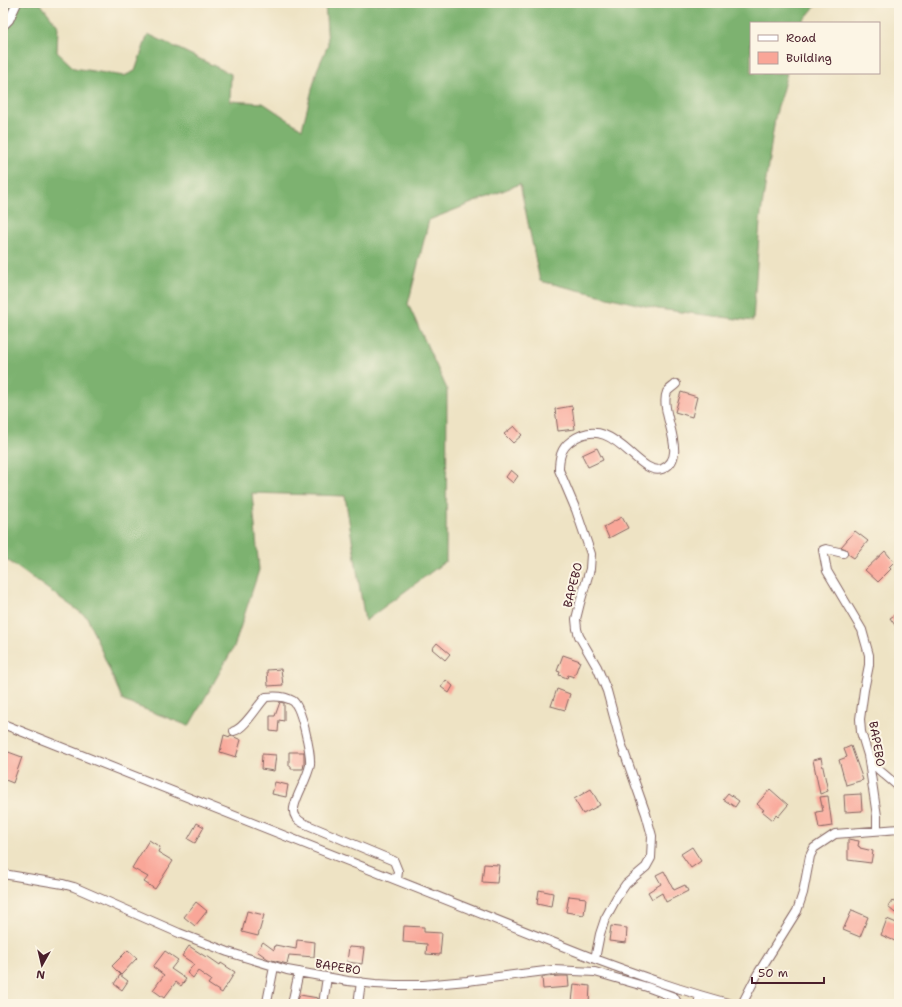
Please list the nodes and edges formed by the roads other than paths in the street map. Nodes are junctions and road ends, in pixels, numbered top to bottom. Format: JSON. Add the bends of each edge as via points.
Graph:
{"nodes":[{"id":1,"x":17,"y":3,"type":"edge"},
{"id":2,"x":3,"y":26,"type":"edge"},
{"id":3,"x":676,"y":384,"type":"dead end"},
{"id":4,"x":843,"y":553,"type":"dead end"},
{"id":5,"x":3,"y":724,"type":"edge"},
{"id":6,"x":234,"y":731,"type":"dead end"},
{"id":7,"x":868,"y":755,"type":"junction"},
{"id":8,"x":899,"y":787,"type":"edge"},
{"id":9,"x":899,"y":829,"type":"edge"},
{"id":10,"x":877,"y":830,"type":"junction"},
{"id":11,"x":3,"y":874,"type":"edge"},
{"id":12,"x":397,"y":880,"type":"junction"},
{"id":13,"x":595,"y":959,"type":"junction"},
{"id":14,"x":274,"y":967,"type":"junction"},
{"id":15,"x":299,"y":972,"type":"junction"},
{"id":16,"x":327,"y":977,"type":"junction"},
{"id":17,"x":361,"y":982,"type":"junction"},
{"id":18,"x":293,"y":999,"type":"dead end"},
{"id":19,"x":699,"y":1000,"type":"edge"},
{"id":20,"x":267,"y":1002,"type":"dead end"},
{"id":21,"x":323,"y":1004,"type":"edge"},
{"id":22,"x":358,"y":1004,"type":"edge"},
{"id":23,"x":678,"y":1004,"type":"edge"},
{"id":24,"x":732,"y":1004,"type":"edge"},
{"id":25,"x":742,"y":1004,"type":"edge"}],
"edges":[{"from":1,"to":2,"type":"street","via":[[9,20]]},
{"from":3,"to":13,"type":"street","name":"ВАРЕВО","via":[[667,391],[666,398],[666,413],[674,446],[672,459],[667,466],[660,469],[650,468],[609,436],[591,433],[569,442],[560,455],[559,470],[591,554],[590,569],[576,619],[577,629],[607,691],[621,744],[652,836],[651,858],[646,867],[626,884],[617,897],[605,919]]},
{"from":4,"to":7,"type":"street","name":"ВАРЕВО","via":[[823,550],[828,571],[862,630],[869,655],[860,719]]},
{"from":5,"to":12,"type":"street"},
{"from":6,"to":12,"type":"street","via":[[248,720],[266,697],[274,696],[293,701],[306,733],[310,758],[308,772],[295,806],[296,817],[303,823],[394,861],[398,871]]},
{"from":7,"to":8,"type":"street","via":[[879,770]]},
{"from":7,"to":10,"type":"street","name":"ВАРЕВО"},
{"from":9,"to":10,"type":"street"},
{"from":10,"to":25,"type":"street","via":[[835,834],[814,848],[797,911]]},
{"from":11,"to":14,"type":"street","name":"ВАРЕВО","via":[[74,887],[179,933]]},
{"from":12,"to":13,"type":"street"},
{"from":13,"to":19,"type":"street"},
{"from":14,"to":15,"type":"street","name":"ВАРЕВО"},
{"from":14,"to":20,"type":"street"},
{"from":15,"to":16,"type":"street","name":"ВАРЕВО"},
{"from":15,"to":18,"type":"street"},
{"from":16,"to":17,"type":"street","name":"ВАРЕВО"},
{"from":16,"to":21,"type":"street"},
{"from":17,"to":22,"type":"street"},
{"from":17,"to":23,"type":"street","name":"ВАРЕВО","via":[[424,985],[570,970],[594,972],[640,985],[674,997]]},
{"from":19,"to":24,"type":"street"}]}
